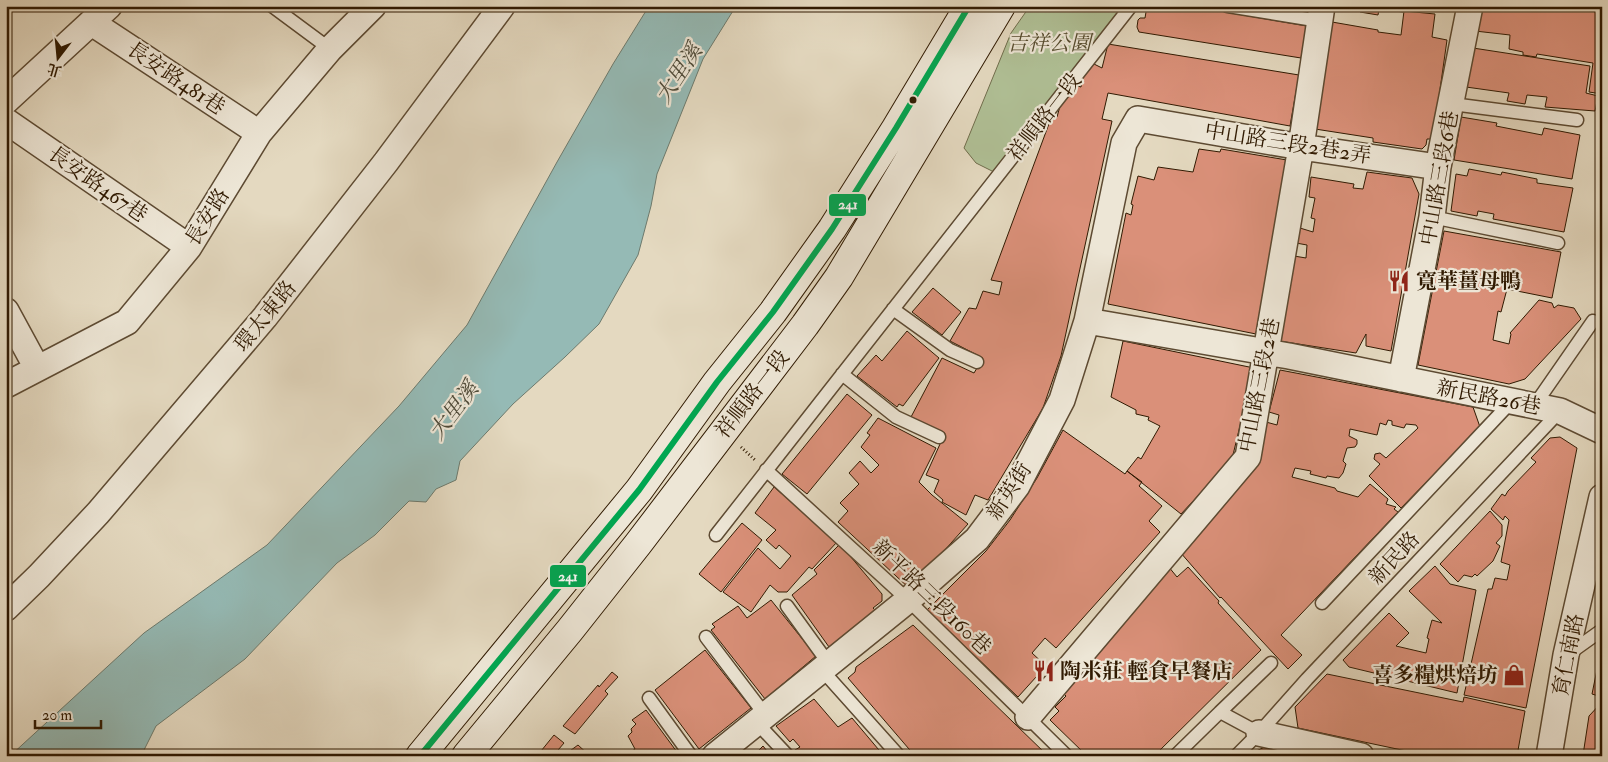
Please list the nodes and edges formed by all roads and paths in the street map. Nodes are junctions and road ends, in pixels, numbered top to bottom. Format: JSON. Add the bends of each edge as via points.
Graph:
{"nodes":[{"id":1,"x":272,"y":6,"type":"edge"},
{"id":2,"x":373,"y":6,"type":"edge"},
{"id":3,"x":502,"y":6,"type":"edge"},
{"id":4,"x":969,"y":6,"type":"edge"},
{"id":5,"x":1001,"y":6,"type":"edge"},
{"id":6,"x":1131,"y":6,"type":"edge"},
{"id":7,"x":1228,"y":6,"type":"edge"},
{"id":8,"x":1470,"y":6,"type":"edge"},
{"id":9,"x":100,"y":14,"type":"edge"},
{"id":10,"x":1321,"y":14,"type":"edge"},
{"id":11,"x":330,"y":49,"type":"junction"},
{"id":12,"x":6,"y":101,"type":"edge"},
{"id":13,"x":1452,"y":104,"type":"junction"},
{"id":14,"x":1138,"y":119,"type":"joint"},
{"id":15,"x":1577,"y":120,"type":"dead end"},
{"id":16,"x":6,"y":121,"type":"edge"},
{"id":17,"x":259,"y":133,"type":"junction"},
{"id":18,"x":1301,"y":147,"type":"junction"},
{"id":19,"x":1438,"y":166,"type":"junction"},
{"id":20,"x":1432,"y":217,"type":"junction"},
{"id":21,"x":1558,"y":243,"type":"dead end"},
{"id":22,"x":189,"y":247,"type":"junction"},
{"id":23,"x":893,"y":309,"type":"junction"},
{"id":24,"x":6,"y":311,"type":"edge"},
{"id":25,"x":1087,"y":321,"type":"junction"},
{"id":26,"x":1593,"y":321,"type":"dead end"},
{"id":27,"x":1278,"y":354,"type":"junction"},
{"id":28,"x":977,"y":362,"type":"dead end"},
{"id":29,"x":38,"y":368,"type":"junction"},
{"id":30,"x":842,"y":374,"type":"junction"},
{"id":31,"x":1401,"y":379,"type":"junction"},
{"id":32,"x":6,"y":384,"type":"edge"},
{"id":33,"x":1523,"y":404,"type":"junction"},
{"id":34,"x":1560,"y":411,"type":"junction"},
{"id":35,"x":723,"y":431,"type":"junction"},
{"id":36,"x":1602,"y":432,"type":"edge"},
{"id":37,"x":939,"y":437,"type":"dead end"},
{"id":38,"x":766,"y":470,"type":"junction"},
{"id":39,"x":1602,"y":497,"type":"edge"},
{"id":40,"x":716,"y":535,"type":"dead end"},
{"id":41,"x":908,"y":600,"type":"junction"},
{"id":42,"x":1322,"y":603,"type":"dead end"},
{"id":43,"x":787,"y":606,"type":"dead end"},
{"id":44,"x":6,"y":608,"type":"edge"},
{"id":45,"x":1602,"y":630,"type":"edge"},
{"id":46,"x":706,"y":636,"type":"dead end"},
{"id":47,"x":1566,"y":655,"type":"junction"},
{"id":48,"x":1271,"y":663,"type":"dead end"},
{"id":49,"x":825,"y":667,"type":"junction"},
{"id":50,"x":649,"y":698,"type":"dead end"},
{"id":51,"x":1220,"y":712,"type":"junction"},
{"id":52,"x":1028,"y":717,"type":"junction"},
{"id":53,"x":762,"y":719,"type":"junction"},
{"id":54,"x":1259,"y":733,"type":"junction"},
{"id":55,"x":420,"y":756,"type":"edge"},
{"id":56,"x":466,"y":756,"type":"edge"},
{"id":57,"x":691,"y":756,"type":"edge"},
{"id":58,"x":715,"y":756,"type":"edge"},
{"id":59,"x":788,"y":756,"type":"edge"},
{"id":60,"x":899,"y":756,"type":"edge"},
{"id":61,"x":1067,"y":756,"type":"edge"},
{"id":62,"x":1175,"y":756,"type":"edge"},
{"id":63,"x":1236,"y":756,"type":"edge"},
{"id":64,"x":1361,"y":756,"type":"edge"},
{"id":65,"x":1549,"y":756,"type":"edge"}],
"edges":[{"from":1,"to":11,"type":"lane"},
{"from":2,"to":11,"type":"street","name":"長安路"},
{"from":3,"to":44,"type":"street","name":"環太東路","via":[[265,317],[98,512]]},
{"from":4,"to":55,"type":"street","name":"祥順路一段","via":[[832,229],[773,312],[717,382],[639,490]]},
{"from":5,"to":35,"type":"street","name":"祥順路一段","via":[[839,277]]},
{"from":6,"to":23,"type":"lane","name":"祥順路一段"},
{"from":7,"to":10,"type":"lane"},
{"from":8,"to":13,"type":"street","name":"中山路三段6巷"},
{"from":9,"to":12,"type":"street"},
{"from":9,"to":17,"type":"street","name":"長安路481巷"},
{"from":10,"to":18,"type":"street","name":"中山路三段2巷"},
{"from":11,"to":17,"type":"street","name":"長安路"},
{"from":13,"to":15,"type":"lane"},
{"from":13,"to":19,"type":"street","name":"中山路三段6巷"},
{"from":14,"to":18,"type":"street","name":"中山路三段2巷2弄"},
{"from":14,"to":25,"type":"street","name":"新英街","via":[[1124,144]]},
{"from":16,"to":22,"type":"street","name":"長安路467巷"},
{"from":17,"to":22,"type":"street","name":"長安路"},
{"from":18,"to":19,"type":"street","name":"中山路三段2巷2弄"},
{"from":18,"to":27,"type":"street","name":"中山路三段2巷"},
{"from":19,"to":20,"type":"street","name":"中山路三段6巷"},
{"from":20,"to":21,"type":"lane"},
{"from":20,"to":31,"type":"street","name":"中山路三段6巷"},
{"from":22,"to":29,"type":"street","name":"長安路","via":[[127,322]]},
{"from":23,"to":28,"type":"lane","via":[[950,350]]},
{"from":23,"to":30,"type":"lane","name":"祥順路一段"},
{"from":24,"to":29,"type":"street"},
{"from":25,"to":27,"type":"street","name":"新民路26巷"},
{"from":25,"to":41,"type":"street","name":"新英街","via":[[1062,400],[1016,486],[977,539]]},
{"from":26,"to":33,"type":"lane"},
{"from":27,"to":31,"type":"street","name":"新民路26巷"},
{"from":27,"to":52,"type":"street","name":"中山路三段2巷","via":[[1248,457]]},
{"from":29,"to":32,"type":"street","name":"長安路"},
{"from":30,"to":37,"type":"lane","via":[[896,417]]},
{"from":30,"to":38,"type":"lane","name":"祥順路一段"},
{"from":31,"to":33,"type":"street","name":"新民路26巷"},
{"from":33,"to":34,"type":"street","name":"新民路26巷"},
{"from":33,"to":42,"type":"lane"},
{"from":34,"to":36,"type":"street","name":"新民路26巷"},
{"from":34,"to":54,"type":"lane","name":"新民路"},
{"from":35,"to":38,"type":"path"},
{"from":35,"to":56,"type":"street","name":"祥順路一段","via":[[570,630]]},
{"from":38,"to":40,"type":"lane","name":"祥順路一段"},
{"from":38,"to":41,"type":"lane","name":"新平路三段160巷"},
{"from":39,"to":47,"type":"street","name":"育仁南路"},
{"from":41,"to":49,"type":"street","name":"新英街"},
{"from":41,"to":52,"type":"lane","name":"新平路三段160巷"},
{"from":43,"to":49,"type":"lane"},
{"from":45,"to":47,"type":"lane"},
{"from":46,"to":53,"type":"lane"},
{"from":47,"to":65,"type":"street","name":"育仁南路"},
{"from":48,"to":51,"type":"lane"},
{"from":49,"to":53,"type":"street","name":"新英街"},
{"from":49,"to":60,"type":"lane"},
{"from":50,"to":57,"type":"lane"},
{"from":51,"to":54,"type":"lane"},
{"from":51,"to":62,"type":"lane"},
{"from":52,"to":61,"type":"lane","name":"新平路三段160巷"},
{"from":53,"to":58,"type":"street","name":"新英街"},
{"from":53,"to":59,"type":"lane"},
{"from":54,"to":63,"type":"lane","name":"新民路"},
{"from":54,"to":64,"type":"street"}]}
